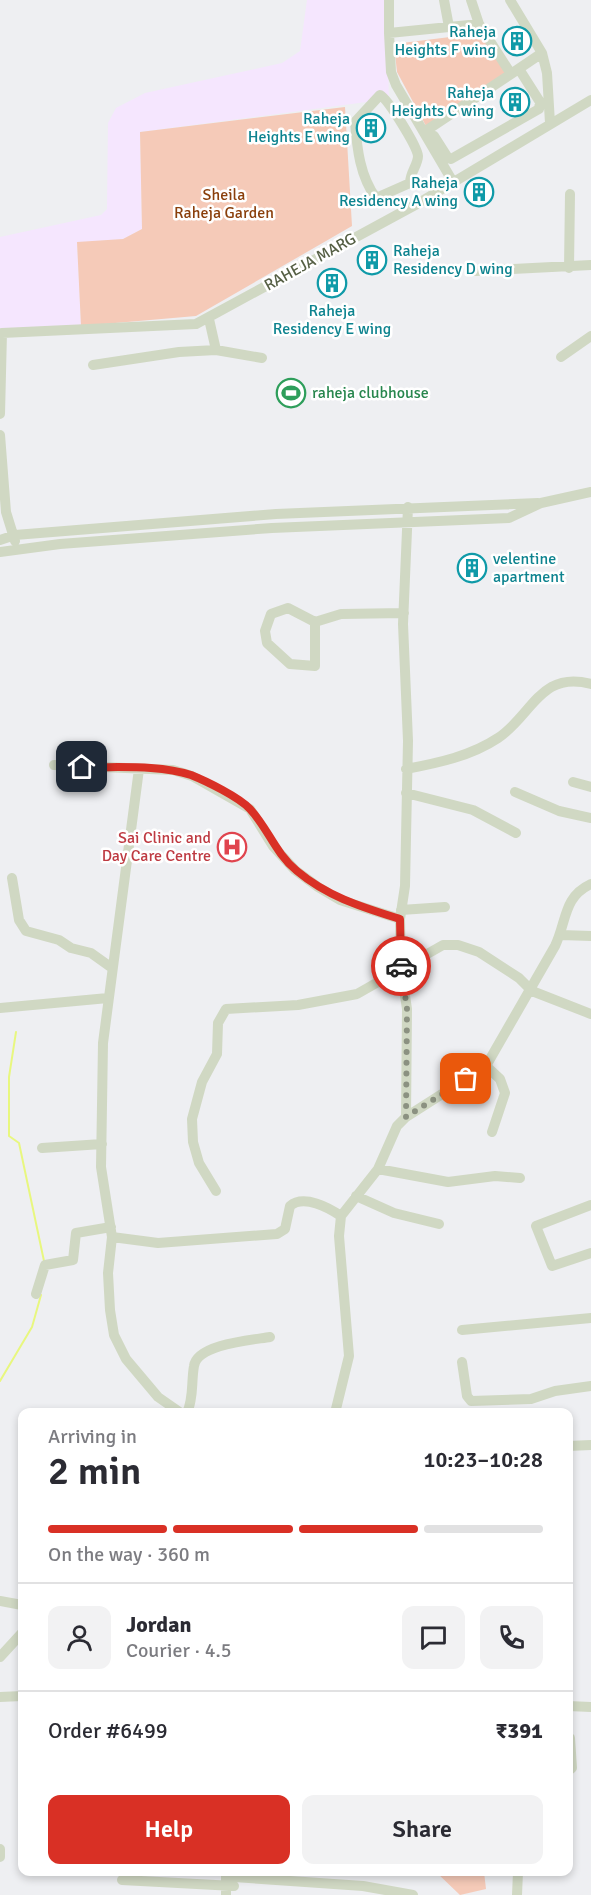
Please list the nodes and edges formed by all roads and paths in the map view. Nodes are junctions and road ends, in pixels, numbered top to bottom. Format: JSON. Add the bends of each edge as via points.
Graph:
{"nodes":[{"id":1,"x":389,"y":0,"type":"edge"},
{"id":2,"x":444,"y":0,"type":"edge"},
{"id":3,"x":471,"y":0,"type":"edge"},
{"id":4,"x":510,"y":0,"type":"edge"},
{"id":5,"x":479,"y":24,"type":"junction"},
{"id":6,"x":449,"y":27,"type":"junction"},
{"id":7,"x":389,"y":33,"type":"junction"},
{"id":8,"x":542,"y":53,"type":"junction"},
{"id":9,"x":515,"y":71,"type":"junction"},
{"id":10,"x":403,"y":99,"type":"junction"},
{"id":11,"x":591,"y":100,"type":"edge"},
{"id":12,"x":390,"y":105,"type":"junction"},
{"id":13,"x":550,"y":123,"type":"junction"},
{"id":14,"x":426,"y":130,"type":"junction"},
{"id":15,"x":453,"y":182,"type":"junction"},
{"id":16,"x":570,"y":194,"type":"dead end"},
{"id":17,"x":591,"y":265,"type":"edge"},
{"id":18,"x":569,"y":268,"type":"junction"},
{"id":19,"x":476,"y":272,"type":"dead end"},
{"id":20,"x":209,"y":319,"type":"junction"},
{"id":21,"x":591,"y":336,"type":"edge"},
{"id":22,"x":216,"y":350,"type":"junction"},
{"id":23,"x":561,"y":357,"type":"dead end"},
{"id":24,"x":262,"y":358,"type":"dead end"},
{"id":25,"x":93,"y":365,"type":"dead end"},
{"id":26,"x":0,"y":414,"type":"edge"},
{"id":27,"x":0,"y":435,"type":"edge"},
{"id":28,"x":591,"y":492,"type":"edge"},
{"id":29,"x":541,"y":503,"type":"junction"},
{"id":30,"x":408,"y":507,"type":"junction"},
{"id":31,"x":407,"y":520,"type":"junction"},
{"id":32,"x":15,"y":535,"type":"junction"},
{"id":33,"x":0,"y":540,"type":"edge"},
{"id":34,"x":15,"y":550,"type":"junction"},
{"id":35,"x":0,"y":552,"type":"edge"},
{"id":36,"x":404,"y":614,"type":"junction"},
{"id":37,"x":315,"y":622,"type":"junction"},
{"id":38,"x":591,"y":684,"type":"edge"},
{"id":39,"x":54,"y":765,"type":"dead end"},
{"id":40,"x":139,"y":769,"type":"junction"},
{"id":41,"x":406,"y":770,"type":"junction"},
{"id":42,"x":573,"y":782,"type":"dead end"},
{"id":43,"x":591,"y":787,"type":"edge"},
{"id":44,"x":514,"y":792,"type":"dead end"},
{"id":45,"x":406,"y":794,"type":"junction"},
{"id":46,"x":591,"y":818,"type":"edge"},
{"id":47,"x":516,"y":833,"type":"dead end"},
{"id":48,"x":12,"y":878,"type":"dead end"},
{"id":49,"x":591,"y":884,"type":"edge"},
{"id":50,"x":444,"y":908,"type":"dead end"},
{"id":51,"x":400,"y":914,"type":"junction"},
{"id":52,"x":561,"y":935,"type":"junction"},
{"id":53,"x":591,"y":936,"type":"edge"},
{"id":54,"x":112,"y":968,"type":"junction"},
{"id":55,"x":401,"y":969,"type":"junction"},
{"id":56,"x":532,"y":991,"type":"junction"},
{"id":57,"x":108,"y":998,"type":"junction"},
{"id":58,"x":0,"y":1008,"type":"edge"},
{"id":59,"x":591,"y":1014,"type":"edge"},
{"id":60,"x":486,"y":1066,"type":"junction"},
{"id":61,"x":406,"y":1117,"type":"junction"},
{"id":62,"x":492,"y":1132,"type":"dead end"},
{"id":63,"x":102,"y":1144,"type":"junction"},
{"id":64,"x":42,"y":1148,"type":"dead end"},
{"id":65,"x":378,"y":1169,"type":"junction"},
{"id":66,"x":520,"y":1178,"type":"dead end"},
{"id":67,"x":216,"y":1191,"type":"dead end"},
{"id":68,"x":356,"y":1196,"type":"junction"},
{"id":69,"x":591,"y":1205,"type":"edge"},
{"id":70,"x":341,"y":1216,"type":"junction"},
{"id":71,"x":439,"y":1224,"type":"dead end"},
{"id":72,"x":112,"y":1232,"type":"junction"},
{"id":73,"x":591,"y":1253,"type":"edge"},
{"id":74,"x":36,"y":1294,"type":"dead end"},
{"id":75,"x":591,"y":1318,"type":"edge"},
{"id":76,"x":462,"y":1330,"type":"dead end"},
{"id":77,"x":270,"y":1337,"type":"dead end"},
{"id":78,"x":462,"y":1362,"type":"dead end"},
{"id":79,"x":591,"y":1386,"type":"edge"},
{"id":80,"x":471,"y":1407,"type":"edge"},
{"id":81,"x":174,"y":1408,"type":"edge"},
{"id":82,"x":189,"y":1408,"type":"edge"},
{"id":83,"x":336,"y":1408,"type":"edge"},
{"id":84,"x":591,"y":1445,"type":"edge"},
{"id":85,"x":573,"y":1446,"type":"edge"},
{"id":86,"x":0,"y":1601,"type":"edge"},
{"id":87,"x":18,"y":1604,"type":"edge"},
{"id":88,"x":18,"y":1637,"type":"edge"},
{"id":89,"x":0,"y":1657,"type":"edge"},
{"id":90,"x":18,"y":1696,"type":"edge"},
{"id":91,"x":0,"y":1697,"type":"edge"},
{"id":92,"x":573,"y":1706,"type":"edge"},
{"id":93,"x":591,"y":1707,"type":"edge"},
{"id":94,"x":0,"y":1849,"type":"edge"},
{"id":95,"x":0,"y":1857,"type":"edge"},
{"id":96,"x":157,"y":1876,"type":"edge"},
{"id":97,"x":518,"y":1876,"type":"edge"},
{"id":98,"x":122,"y":1880,"type":"dead end"},
{"id":99,"x":231,"y":1883,"type":"edge"},
{"id":100,"x":517,"y":1893,"type":"edge"},
{"id":101,"x":413,"y":1895,"type":"edge"}],
"edges":[{"from":1,"to":7,"type":"street"},
{"from":2,"to":6,"type":"street"},
{"from":3,"to":5,"type":"street"},
{"from":4,"to":8,"type":"street"},
{"from":5,"to":6,"type":"street"},
{"from":5,"to":9,"type":"street"},
{"from":6,"to":7,"type":"street"},
{"from":7,"to":10,"type":"street","via":[[391,72]]},
{"from":8,"to":9,"type":"street"},
{"from":8,"to":13,"type":"street"},
{"from":9,"to":14,"type":"street"},
{"from":9,"to":14,"type":"street","via":[[540,102],[539,109],[451,159]]},
{"from":10,"to":12,"type":"street"},
{"from":10,"to":14,"type":"street"},
{"from":11,"to":13,"type":"street","name":"RAHEJA MARG"},
{"from":12,"to":12,"type":"street","via":[[417,150],[418,159],[410,183],[376,198],[367,186],[355,122],[380,95]]},
{"from":13,"to":15,"type":"street","name":"RAHEJA MARG"},
{"from":14,"to":15,"type":"street"},
{"from":15,"to":20,"type":"street","name":"RAHEJA MARG"},
{"from":16,"to":18,"type":"street"},
{"from":17,"to":18,"type":"street"},
{"from":18,"to":19,"type":"street"},
{"from":20,"to":22,"type":"street"},
{"from":20,"to":26,"type":"street","name":"RAHEJA MARG","via":[[196,324],[2,333]]},
{"from":21,"to":23,"type":"street"},
{"from":22,"to":24,"type":"street"},
{"from":22,"to":25,"type":"street"},
{"from":27,"to":32,"type":"street","via":[[6,512]]},
{"from":28,"to":29,"type":"street"},
{"from":29,"to":30,"type":"street"},
{"from":29,"to":31,"type":"street","via":[[508,518]]},
{"from":30,"to":31,"type":"street"},
{"from":30,"to":32,"type":"street"},
{"from":31,"to":34,"type":"street"},
{"from":31,"to":36,"type":"street"},
{"from":32,"to":33,"type":"street"},
{"from":32,"to":34,"type":"street"},
{"from":34,"to":35,"type":"street"},
{"from":36,"to":37,"type":"street","via":[[341,614]]},
{"from":36,"to":41,"type":"street"},
{"from":37,"to":37,"type":"street","via":[[315,666],[290,664],[267,643],[265,631],[271,614],[288,608]]},
{"from":38,"to":41,"type":"street","via":[[558,683],[543,691],[499,738],[474,752]]},
{"from":39,"to":40,"type":"street"},
{"from":40,"to":51,"type":"street","via":[[173,770],[208,783],[250,809],[273,846],[318,887],[340,900]]},
{"from":40,"to":54,"type":"street"},
{"from":41,"to":45,"type":"street"},
{"from":42,"to":43,"type":"street"},
{"from":44,"to":46,"type":"street","via":[[546,807]]},
{"from":45,"to":47,"type":"street","via":[[472,810]]},
{"from":45,"to":51,"type":"street","via":[[405,886]]},
{"from":48,"to":54,"type":"street","via":[[19,920],[26,930],[91,952]]},
{"from":49,"to":52,"type":"street","via":[[571,898]]},
{"from":50,"to":51,"type":"street"},
{"from":51,"to":55,"type":"street"},
{"from":52,"to":53,"type":"street"},
{"from":52,"to":56,"type":"street"},
{"from":54,"to":57,"type":"street"},
{"from":55,"to":56,"type":"street","via":[[444,945],[459,945],[504,967]]},
{"from":55,"to":61,"type":"street","via":[[407,1009]]},
{"from":55,"to":67,"type":"street","via":[[357,994],[298,1005],[232,1007],[220,1015],[217,1054],[202,1082],[192,1119],[199,1163]]},
{"from":56,"to":59,"type":"street"},
{"from":56,"to":60,"type":"street"},
{"from":57,"to":58,"type":"street"},
{"from":57,"to":63,"type":"street","via":[[103,1043]]},
{"from":60,"to":61,"type":"street"},
{"from":60,"to":62,"type":"street","via":[[500,1079],[505,1093]]},
{"from":61,"to":65,"type":"street","via":[[397,1126]]},
{"from":63,"to":64,"type":"street"},
{"from":63,"to":72,"type":"street","via":[[101,1167]]},
{"from":65,"to":66,"type":"street","via":[[448,1182],[495,1176]]},
{"from":65,"to":68,"type":"street"},
{"from":68,"to":70,"type":"street"},
{"from":68,"to":71,"type":"street","via":[[394,1213]]},
{"from":69,"to":73,"type":"street","via":[[536,1226],[552,1266]]},
{"from":70,"to":72,"type":"street","via":[[322,1205],[297,1202],[290,1206],[285,1229],[277,1234],[158,1243]]},
{"from":70,"to":83,"type":"street","via":[[339,1236],[349,1356]]},
{"from":72,"to":74,"type":"street","via":[[76,1233],[73,1260],[45,1265]]},
{"from":72,"to":81,"type":"street","via":[[108,1273],[114,1335],[126,1359],[158,1397]]},
{"from":75,"to":76,"type":"street"},
{"from":77,"to":82,"type":"street","via":[[231,1343],[201,1354],[193,1367]]},
{"from":78,"to":80,"type":"street"},
{"from":79,"to":80,"type":"street"},
{"from":84,"to":85,"type":"street"},
{"from":86,"to":87,"type":"street"},
{"from":88,"to":89,"type":"street"},
{"from":90,"to":91,"type":"street"},
{"from":92,"to":93,"type":"street"},
{"from":94,"to":95,"type":"street"},
{"from":96,"to":98,"type":"street"},
{"from":96,"to":99,"type":"street"},
{"from":97,"to":100,"type":"street"},
{"from":99,"to":101,"type":"street","via":[[363,1886]]}]}
